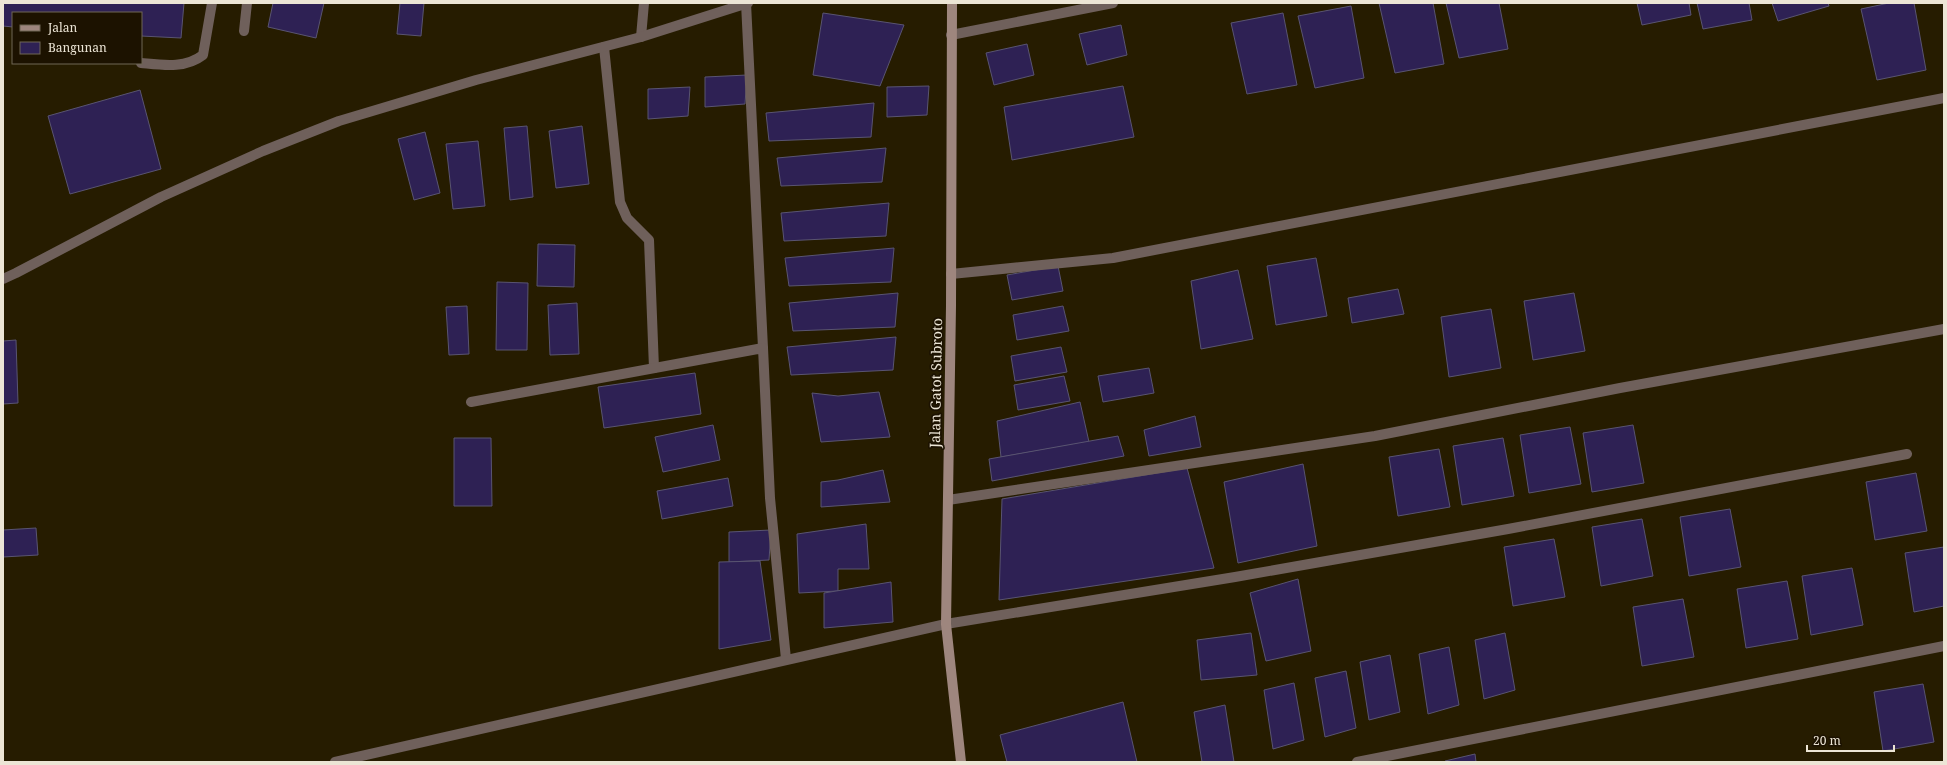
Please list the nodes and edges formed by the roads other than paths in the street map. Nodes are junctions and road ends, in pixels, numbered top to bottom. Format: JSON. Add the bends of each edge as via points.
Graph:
{"nodes":[{"id":1,"x":212,"y":3,"type":"edge"},
{"id":2,"x":247,"y":3,"type":"edge"},
{"id":3,"x":644,"y":3,"type":"edge"},
{"id":4,"x":747,"y":3,"type":"edge"},
{"id":5,"x":952,"y":3,"type":"edge"},
{"id":6,"x":1113,"y":3,"type":"edge"},
{"id":7,"x":244,"y":31,"type":"dead end"},
{"id":8,"x":952,"y":35,"type":"junction"},
{"id":9,"x":641,"y":37,"type":"junction"},
{"id":10,"x":604,"y":47,"type":"junction"},
{"id":11,"x":142,"y":63,"type":"edge"},
{"id":12,"x":1944,"y":98,"type":"edge"},
{"id":13,"x":951,"y":274,"type":"junction"},
{"id":14,"x":3,"y":279,"type":"edge"},
{"id":15,"x":1944,"y":329,"type":"edge"},
{"id":16,"x":763,"y":348,"type":"junction"},
{"id":17,"x":654,"y":368,"type":"junction"},
{"id":18,"x":471,"y":402,"type":"dead end"},
{"id":19,"x":1907,"y":454,"type":"dead end"},
{"id":20,"x":948,"y":500,"type":"junction"},
{"id":21,"x":946,"y":624,"type":"junction"},
{"id":22,"x":1944,"y":646,"type":"edge"},
{"id":23,"x":786,"y":659,"type":"junction"},
{"id":24,"x":335,"y":762,"type":"edge"},
{"id":25,"x":961,"y":762,"type":"edge"},
{"id":26,"x":1357,"y":762,"type":"edge"}],
"edges":[{"from":1,"to":11,"type":"street","via":[[203,55],[194,62],[166,66]]},
{"from":2,"to":7,"type":"street"},
{"from":3,"to":9,"type":"street"},
{"from":4,"to":9,"type":"street"},
{"from":4,"to":16,"type":"street"},
{"from":5,"to":8,"type":"street","name":"Jalan Gatot Subroto"},
{"from":6,"to":8,"type":"street"},
{"from":8,"to":13,"type":"street","name":"Jalan Gatot Subroto"},
{"from":9,"to":10,"type":"street"},
{"from":10,"to":14,"type":"street","via":[[476,80],[339,122],[263,151],[161,196]]},
{"from":10,"to":17,"type":"street","via":[[620,202],[627,218],[649,240]]},
{"from":12,"to":13,"type":"street","via":[[1113,258]]},
{"from":13,"to":20,"type":"street","name":"Jalan Gatot Subroto"},
{"from":15,"to":20,"type":"street","via":[[1375,436]]},
{"from":16,"to":17,"type":"street"},
{"from":16,"to":23,"type":"street","via":[[770,498]]},
{"from":17,"to":18,"type":"street"},
{"from":19,"to":21,"type":"street","via":[[1243,576]]},
{"from":20,"to":21,"type":"street","name":"Jalan Gatot Subroto"},
{"from":21,"to":23,"type":"street"},
{"from":21,"to":25,"type":"street","name":"Jalan Gatot Subroto"},
{"from":22,"to":26,"type":"street"},
{"from":23,"to":24,"type":"street"}]}
